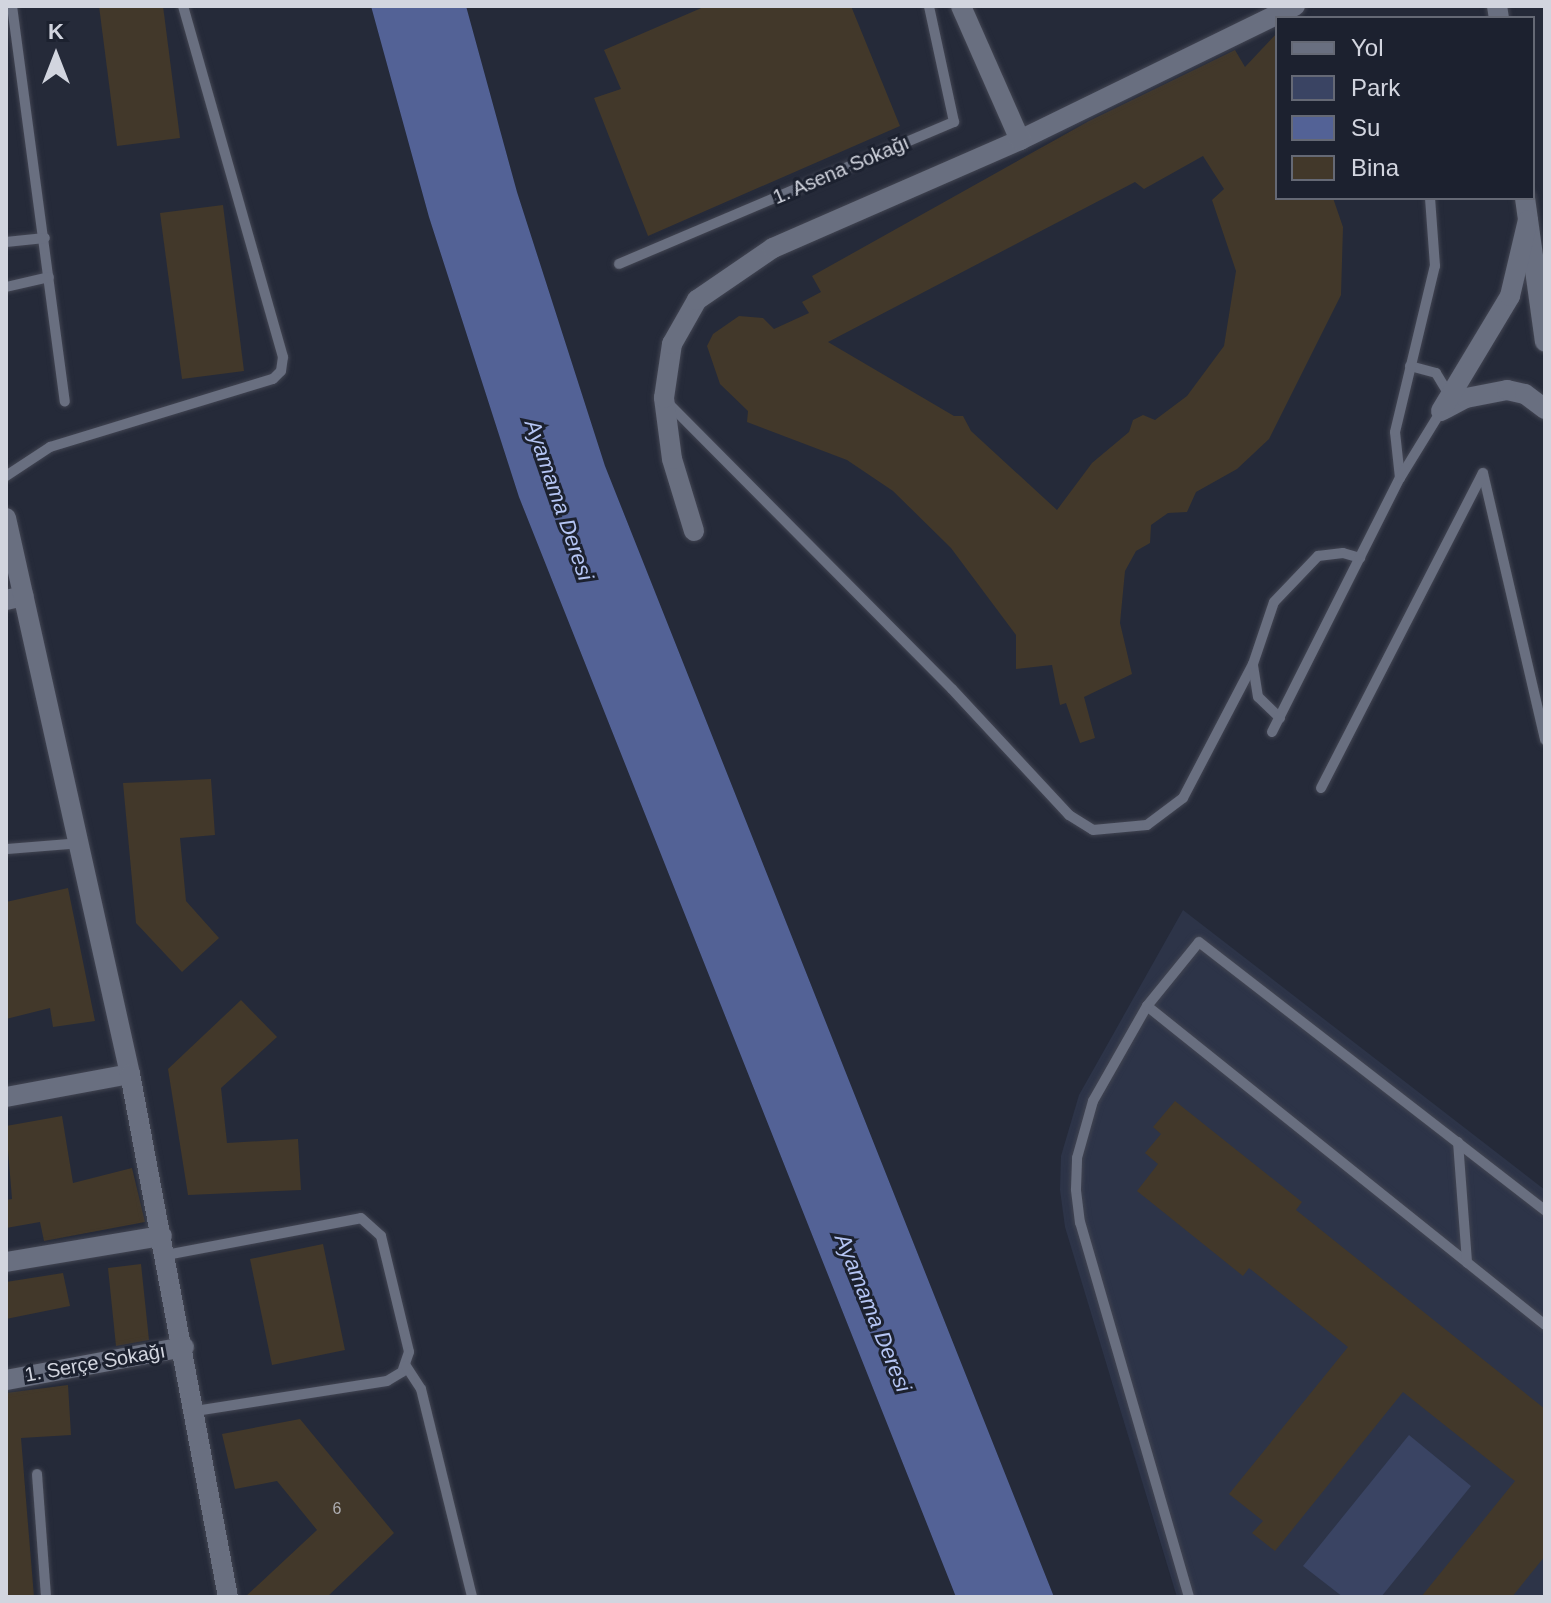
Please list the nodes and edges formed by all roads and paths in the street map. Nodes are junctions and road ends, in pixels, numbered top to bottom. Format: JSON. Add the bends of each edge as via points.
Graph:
{"nodes":[{"id":1,"x":12,"y":6,"type":"edge"},
{"id":2,"x":183,"y":6,"type":"edge"},
{"id":3,"x":929,"y":6,"type":"edge"},
{"id":4,"x":961,"y":6,"type":"edge"},
{"id":5,"x":1295,"y":6,"type":"edge"},
{"id":6,"x":1020,"y":140,"type":"junction"},
{"id":7,"x":1430,"y":200,"type":"edge"},
{"id":8,"x":1525,"y":200,"type":"edge"},
{"id":9,"x":1528,"y":220,"type":"junction"},
{"id":10,"x":45,"y":238,"type":"junction"},
{"id":11,"x":6,"y":242,"type":"edge"},
{"id":12,"x":619,"y":264,"type":"dead end"},
{"id":13,"x":49,"y":277,"type":"junction"},
{"id":14,"x":6,"y":287,"type":"edge"},
{"id":15,"x":1545,"y":342,"type":"edge"},
{"id":16,"x":1410,"y":366,"type":"junction"},
{"id":17,"x":664,"y":398,"type":"junction"},
{"id":18,"x":65,"y":401,"type":"dead end"},
{"id":19,"x":1446,"y":404,"type":"junction"},
{"id":20,"x":1545,"y":409,"type":"edge"},
{"id":21,"x":6,"y":476,"type":"edge"},
{"id":22,"x":1400,"y":478,"type":"junction"},
{"id":23,"x":6,"y":518,"type":"edge"},
{"id":24,"x":694,"y":531,"type":"dead end"},
{"id":25,"x":1360,"y":558,"type":"junction"},
{"id":26,"x":15,"y":598,"type":"edge"},
{"id":27,"x":1253,"y":664,"type":"junction"},
{"id":28,"x":1280,"y":718,"type":"junction"},
{"id":29,"x":1272,"y":732,"type":"dead end"},
{"id":30,"x":1545,"y":740,"type":"edge"},
{"id":31,"x":1321,"y":788,"type":"dead end"},
{"id":32,"x":82,"y":843,"type":"junction"},
{"id":33,"x":6,"y":849,"type":"edge"},
{"id":34,"x":1147,"y":1006,"type":"junction"},
{"id":35,"x":130,"y":1074,"type":"junction"},
{"id":36,"x":6,"y":1097,"type":"edge"},
{"id":37,"x":1458,"y":1142,"type":"junction"},
{"id":38,"x":1545,"y":1210,"type":"edge"},
{"id":39,"x":164,"y":1246,"type":"junction"},
{"id":40,"x":6,"y":1262,"type":"edge"},
{"id":41,"x":1467,"y":1263,"type":"junction"},
{"id":42,"x":1545,"y":1325,"type":"edge"},
{"id":43,"x":184,"y":1347,"type":"junction"},
{"id":44,"x":406,"y":1366,"type":"junction"},
{"id":45,"x":6,"y":1380,"type":"edge"},
{"id":46,"x":195,"y":1411,"type":"junction"},
{"id":47,"x":37,"y":1474,"type":"dead end"},
{"id":48,"x":46,"y":1597,"type":"edge"},
{"id":49,"x":228,"y":1597,"type":"edge"},
{"id":50,"x":472,"y":1597,"type":"edge"},
{"id":51,"x":1189,"y":1597,"type":"edge"}],
"edges":[{"from":1,"to":10,"type":"lane"},
{"from":2,"to":21,"type":"lane","via":[[283,357],[281,371],[273,379],[50,447]]},
{"from":3,"to":12,"type":"lane","name":"1. Asena Sokağı","via":[[954,122]]},
{"from":4,"to":6,"type":"street"},
{"from":5,"to":6,"type":"street"},
{"from":6,"to":17,"type":"street","via":[[773,248],[697,300],[672,344]]},
{"from":7,"to":16,"type":"lane","via":[[1435,266]]},
{"from":8,"to":9,"type":"street"},
{"from":9,"to":15,"type":"street"},
{"from":9,"to":19,"type":"street","via":[[1510,296]]},
{"from":10,"to":11,"type":"lane"},
{"from":10,"to":13,"type":"lane"},
{"from":13,"to":14,"type":"lane"},
{"from":13,"to":18,"type":"lane"},
{"from":16,"to":19,"type":"lane","via":[[1436,373]]},
{"from":16,"to":22,"type":"lane","via":[[1395,432]]},
{"from":17,"to":24,"type":"street","via":[[672,459]]},
{"from":17,"to":27,"type":"lane","via":[[1069,815],[1093,830],[1147,825],[1183,798]]},
{"from":19,"to":20,"type":"street","via":[[1507,390],[1525,394]]},
{"from":19,"to":22,"type":"lane"},
{"from":22,"to":25,"type":"lane"},
{"from":23,"to":26,"type":"street"},
{"from":25,"to":27,"type":"lane","via":[[1343,553],[1318,556],[1295,574],[1274,602]]},
{"from":25,"to":28,"type":"lane"},
{"from":26,"to":32,"type":"street"},
{"from":27,"to":28,"type":"lane","via":[[1258,697]]},
{"from":28,"to":29,"type":"lane"},
{"from":30,"to":31,"type":"lane","via":[[1483,473]]},
{"from":32,"to":33,"type":"lane"},
{"from":32,"to":35,"type":"street"},
{"from":34,"to":37,"type":"lane","via":[[1199,942]]},
{"from":34,"to":41,"type":"lane"},
{"from":34,"to":51,"type":"lane","via":[[1093,1101],[1077,1158],[1076,1189],[1080,1223]]},
{"from":35,"to":36,"type":"street"},
{"from":35,"to":39,"type":"street"},
{"from":37,"to":38,"type":"lane"},
{"from":37,"to":41,"type":"lane"},
{"from":39,"to":40,"type":"street"},
{"from":39,"to":43,"type":"street"},
{"from":39,"to":44,"type":"lane","via":[[361,1218],[381,1236],[409,1352]]},
{"from":41,"to":42,"type":"lane"},
{"from":43,"to":45,"type":"street","name":"1. Serçe Sokağı"},
{"from":43,"to":46,"type":"street"},
{"from":44,"to":46,"type":"lane","via":[[387,1381]]},
{"from":44,"to":50,"type":"lane","via":[[421,1389]]},
{"from":46,"to":49,"type":"street"},
{"from":47,"to":48,"type":"lane"}]}
